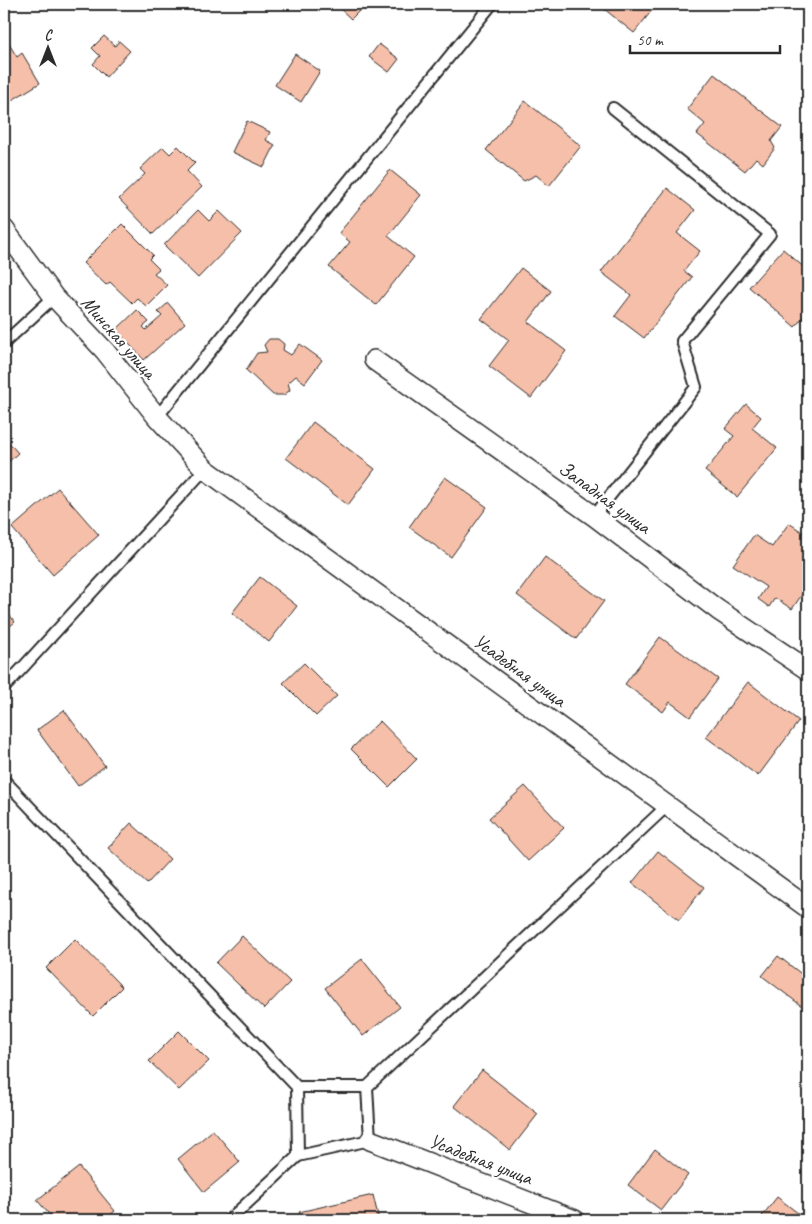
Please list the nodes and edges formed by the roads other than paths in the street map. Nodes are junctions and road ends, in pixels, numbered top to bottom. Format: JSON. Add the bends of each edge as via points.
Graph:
{"nodes":[{"id":1,"x":492,"y":4,"type":"edge"},
{"id":2,"x":613,"y":108,"type":"dead end"},
{"id":3,"x":4,"y":230,"type":"edge"},
{"id":4,"x":54,"y":297,"type":"junction"},
{"id":5,"x":4,"y":343,"type":"edge"},
{"id":6,"x":374,"y":360,"type":"dead end"},
{"id":7,"x":157,"y":417,"type":"junction"},
{"id":8,"x":205,"y":469,"type":"junction"},
{"id":9,"x":594,"y":516,"type":"junction"},
{"id":10,"x":808,"y":670,"type":"edge"},
{"id":11,"x":4,"y":688,"type":"edge"},
{"id":12,"x":4,"y":780,"type":"edge"},
{"id":13,"x":668,"y":805,"type":"junction"},
{"id":14,"x":808,"y":908,"type":"edge"},
{"id":15,"x":297,"y":1087,"type":"junction"},
{"id":16,"x":367,"y":1087,"type":"junction"},
{"id":17,"x":370,"y":1140,"type":"junction"},
{"id":18,"x":298,"y":1156,"type":"junction"},
{"id":19,"x":229,"y":1220,"type":"edge"},
{"id":20,"x":575,"y":1220,"type":"edge"}],
"edges":[{"from":1,"to":7,"type":"lane"},
{"from":2,"to":9,"type":"lane","via":[[770,234],[682,342],[696,387]]},
{"from":3,"to":4,"type":"street","name":"Минская улица"},
{"from":4,"to":5,"type":"lane"},
{"from":4,"to":7,"type":"street","name":"Минская улица","via":[[105,352]]},
{"from":6,"to":9,"type":"street","name":"Западная улица"},
{"from":7,"to":8,"type":"street","name":"Минская улица"},
{"from":8,"to":11,"type":"lane"},
{"from":8,"to":13,"type":"street","name":"Усадебная улица"},
{"from":9,"to":10,"type":"street","name":"Западная улица","via":[[718,610]]},
{"from":12,"to":15,"type":"lane"},
{"from":13,"to":14,"type":"street","name":"Усадебная улица"},
{"from":13,"to":16,"type":"lane"},
{"from":15,"to":16,"type":"lane"},
{"from":15,"to":18,"type":"lane"},
{"from":16,"to":17,"type":"lane"},
{"from":17,"to":18,"type":"lane"},
{"from":17,"to":20,"type":"street","name":"Усадебная улица"},
{"from":18,"to":19,"type":"lane"}]}
